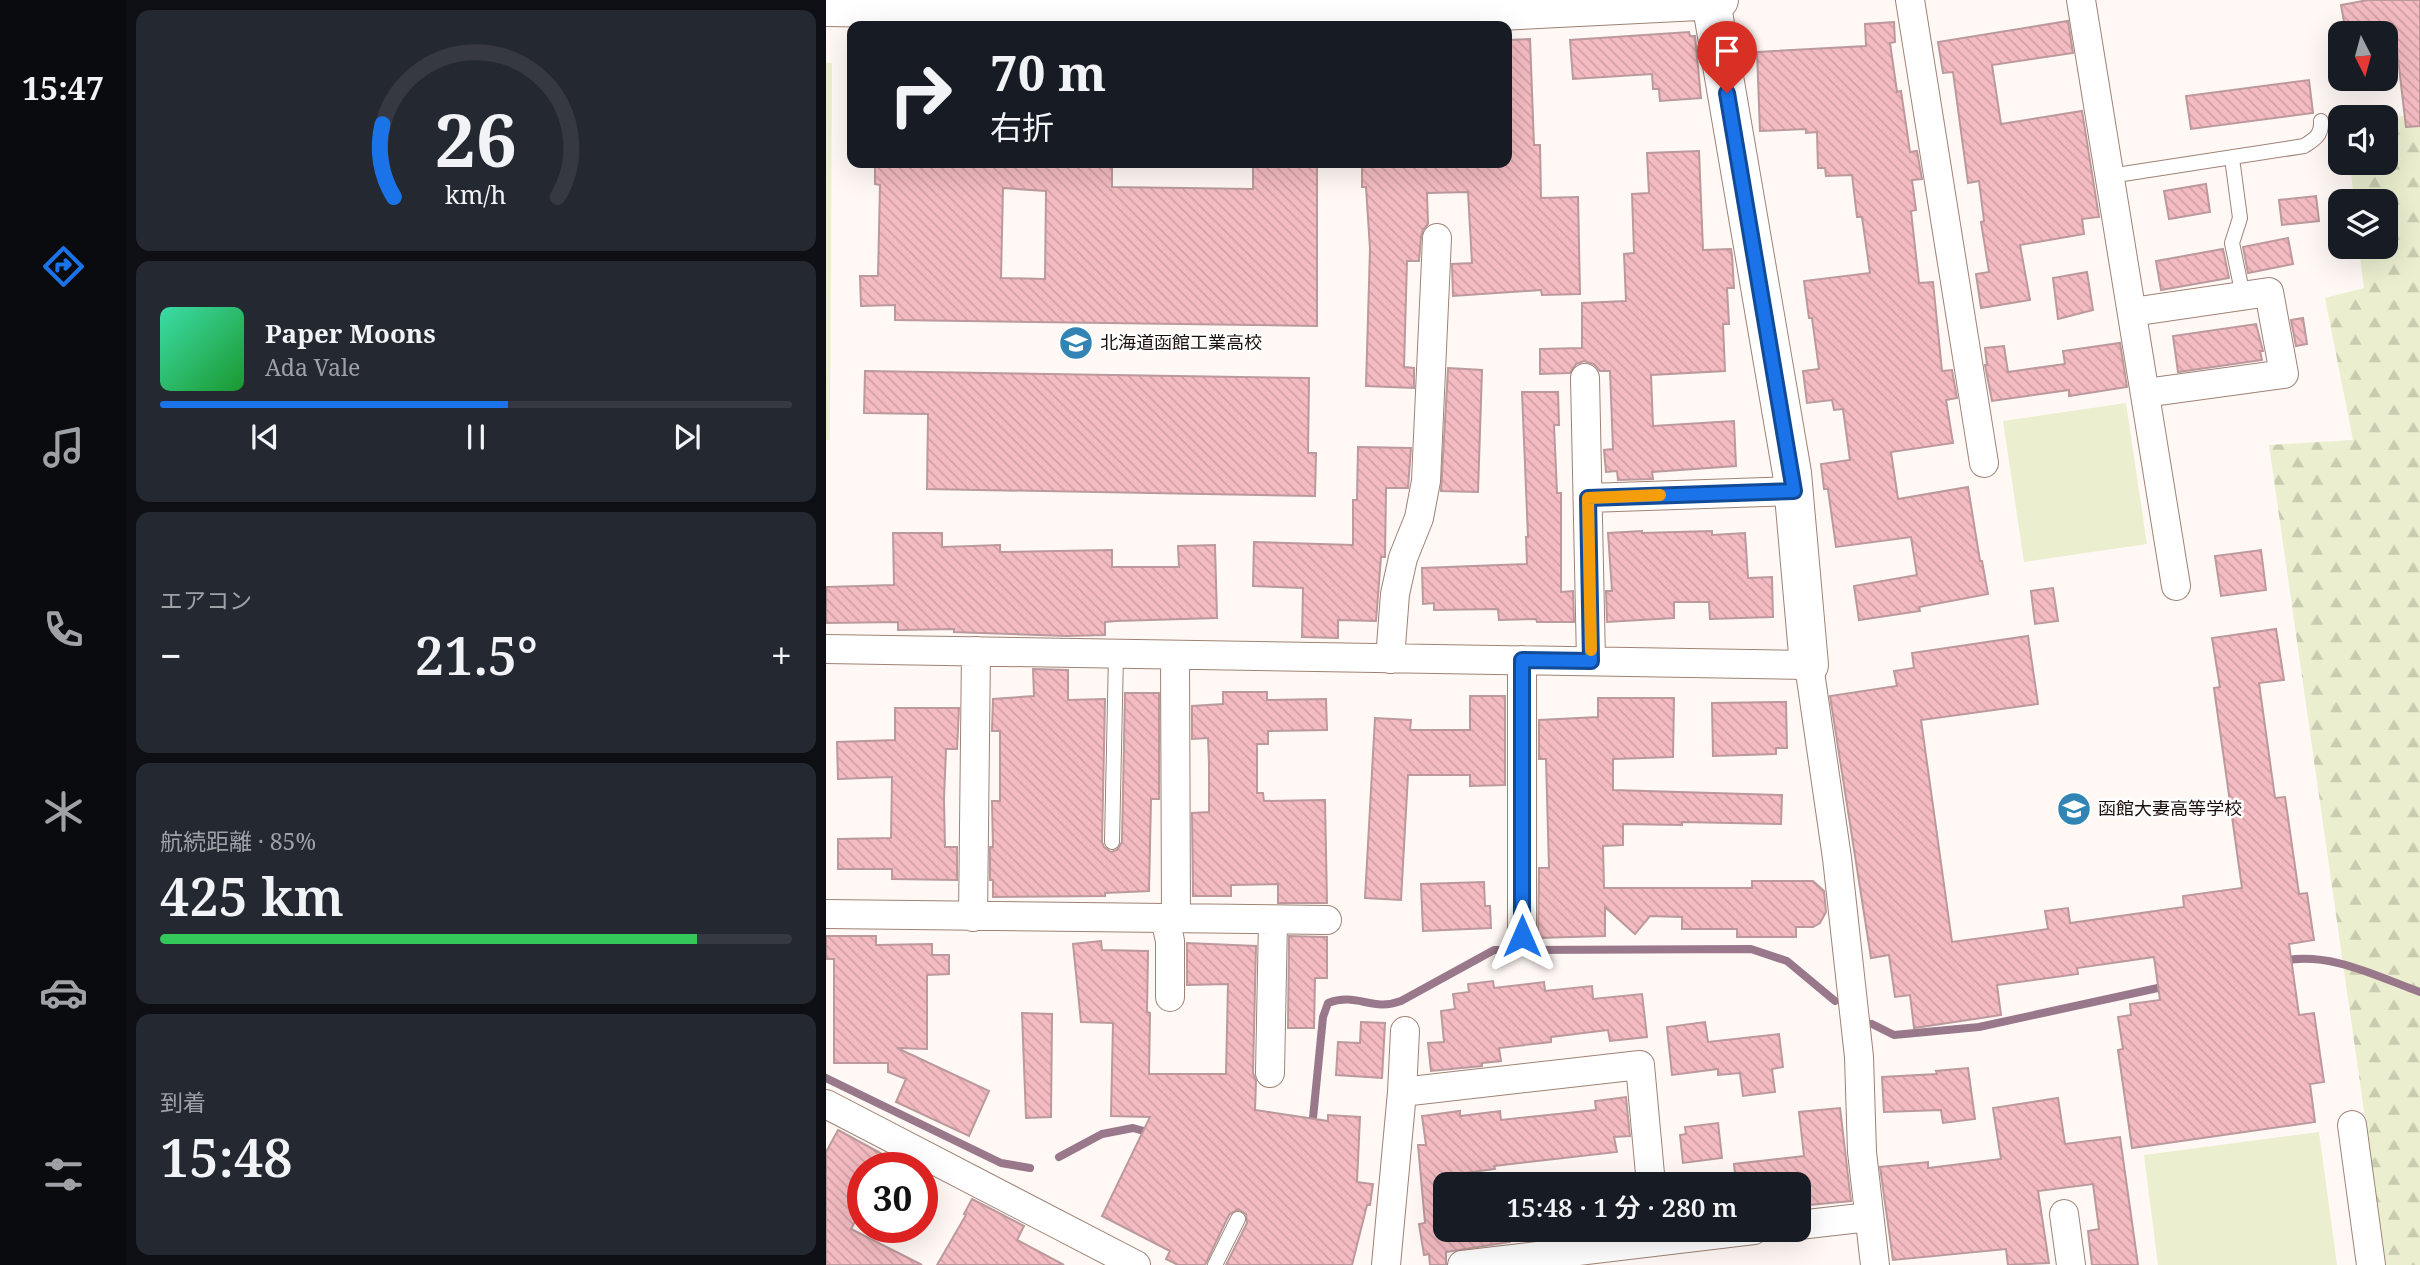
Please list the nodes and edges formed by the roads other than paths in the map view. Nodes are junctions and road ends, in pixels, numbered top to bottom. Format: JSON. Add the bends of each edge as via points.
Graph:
{"nodes":[{"id":1,"x":1708,"y":0,"type":"edge"},
{"id":2,"x":1910,"y":0,"type":"edge"},
{"id":3,"x":2081,"y":0,"type":"edge"},
{"id":4,"x":965,"y":4,"type":"edge"},
{"id":5,"x":826,"y":7,"type":"edge"},
{"id":6,"x":1287,"y":8,"type":"edge"},
{"id":7,"x":2321,"y":121,"type":"dead end"},
{"id":8,"x":2232,"y":158,"type":"junction"},
{"id":9,"x":2110,"y":176,"type":"junction"},
{"id":10,"x":1437,"y":238,"type":"dead end"},
{"id":11,"x":2243,"y":296,"type":"junction"},
{"id":12,"x":2132,"y":313,"type":"junction"},
{"id":13,"x":1585,"y":378,"type":"dead end"},
{"id":14,"x":2146,"y":393,"type":"junction"},
{"id":15,"x":1984,"y":463,"type":"dead end"},
{"id":16,"x":1794,"y":491,"type":"junction"},
{"id":17,"x":1588,"y":498,"type":"junction"},
{"id":18,"x":2176,"y":586,"type":"dead end"},
{"id":19,"x":826,"y":649,"type":"edge"},
{"id":20,"x":976,"y":651,"type":"junction"},
{"id":21,"x":1116,"y":654,"type":"junction"},
{"id":22,"x":1175,"y":655,"type":"junction"},
{"id":23,"x":1391,"y":659,"type":"junction"},
{"id":24,"x":1522,"y":660,"type":"junction"},
{"id":25,"x":1591,"y":661,"type":"junction"},
{"id":26,"x":1809,"y":665,"type":"junction"},
{"id":27,"x":1112,"y":842,"type":"dead end"},
{"id":28,"x":826,"y":914,"type":"edge"},
{"id":29,"x":973,"y":917,"type":"junction"},
{"id":30,"x":1170,"y":918,"type":"junction"},
{"id":31,"x":1273,"y":920,"type":"junction"},
{"id":32,"x":1327,"y":920,"type":"dead end"},
{"id":33,"x":1522,"y":936,"type":"dead end"},
{"id":34,"x":1170,"y":997,"type":"dead end"},
{"id":35,"x":1405,"y":1031,"type":"dead end"},
{"id":36,"x":1270,"y":1073,"type":"dead end"},
{"id":37,"x":1402,"y":1092,"type":"junction"},
{"id":38,"x":826,"y":1104,"type":"edge"},
{"id":39,"x":2352,"y":1125,"type":"dead end"},
{"id":40,"x":1650,"y":1172,"type":"edge"},
{"id":41,"x":2064,"y":1214,"type":"dead end"},
{"id":42,"x":1869,"y":1217,"type":"junction"},
{"id":43,"x":1238,"y":1219,"type":"dead end"},
{"id":44,"x":1811,"y":1224,"type":"edge"},
{"id":45,"x":1660,"y":1244,"type":"edge"},
{"id":46,"x":1136,"y":1265,"type":"edge"},
{"id":47,"x":1215,"y":1265,"type":"edge"},
{"id":48,"x":1386,"y":1265,"type":"edge"},
{"id":49,"x":1462,"y":1265,"type":"edge"},
{"id":50,"x":1875,"y":1265,"type":"edge"},
{"id":51,"x":2071,"y":1265,"type":"edge"},
{"id":52,"x":2371,"y":1265,"type":"edge"}],
"edges":[{"from":1,"to":6,"type":"street","via":[[1399,16]]},
{"from":1,"to":16,"type":"street"},
{"from":2,"to":15,"type":"street"},
{"from":3,"to":9,"type":"street"},
{"from":4,"to":5,"type":"street"},
{"from":4,"to":6,"type":"street"},
{"from":7,"to":8,"type":"lane","via":[[2318,137],[2304,146]]},
{"from":8,"to":9,"type":"lane"},
{"from":8,"to":11,"type":"lane","via":[[2240,218],[2232,243]]},
{"from":9,"to":12,"type":"street"},
{"from":10,"to":23,"type":"street","via":[[1426,481],[1395,594]]},
{"from":11,"to":12,"type":"street"},
{"from":11,"to":14,"type":"street","via":[[2269,292],[2284,374]]},
{"from":12,"to":14,"type":"street"},
{"from":13,"to":17,"type":"street"},
{"from":14,"to":18,"type":"street"},
{"from":16,"to":17,"type":"street"},
{"from":16,"to":26,"type":"street"},
{"from":17,"to":25,"type":"street"},
{"from":19,"to":20,"type":"street"},
{"from":20,"to":21,"type":"street"},
{"from":20,"to":29,"type":"street"},
{"from":21,"to":22,"type":"street"},
{"from":21,"to":27,"type":"lane"},
{"from":22,"to":23,"type":"street"},
{"from":22,"to":30,"type":"street"},
{"from":23,"to":24,"type":"street"},
{"from":24,"to":25,"type":"street"},
{"from":24,"to":33,"type":"street"},
{"from":25,"to":26,"type":"street"},
{"from":26,"to":42,"type":"street","via":[[1859,1057]]},
{"from":28,"to":29,"type":"street"},
{"from":29,"to":30,"type":"street"},
{"from":30,"to":31,"type":"street"},
{"from":30,"to":34,"type":"street"},
{"from":31,"to":32,"type":"street"},
{"from":31,"to":36,"type":"street"},
{"from":35,"to":37,"type":"street"},
{"from":37,"to":40,"type":"street","via":[[1640,1065]]},
{"from":37,"to":48,"type":"street"},
{"from":38,"to":46,"type":"street"},
{"from":39,"to":52,"type":"street"},
{"from":41,"to":51,"type":"street"},
{"from":42,"to":44,"type":"street"},
{"from":42,"to":50,"type":"street"},
{"from":43,"to":47,"type":"lane"},
{"from":45,"to":49,"type":"street"}]}
